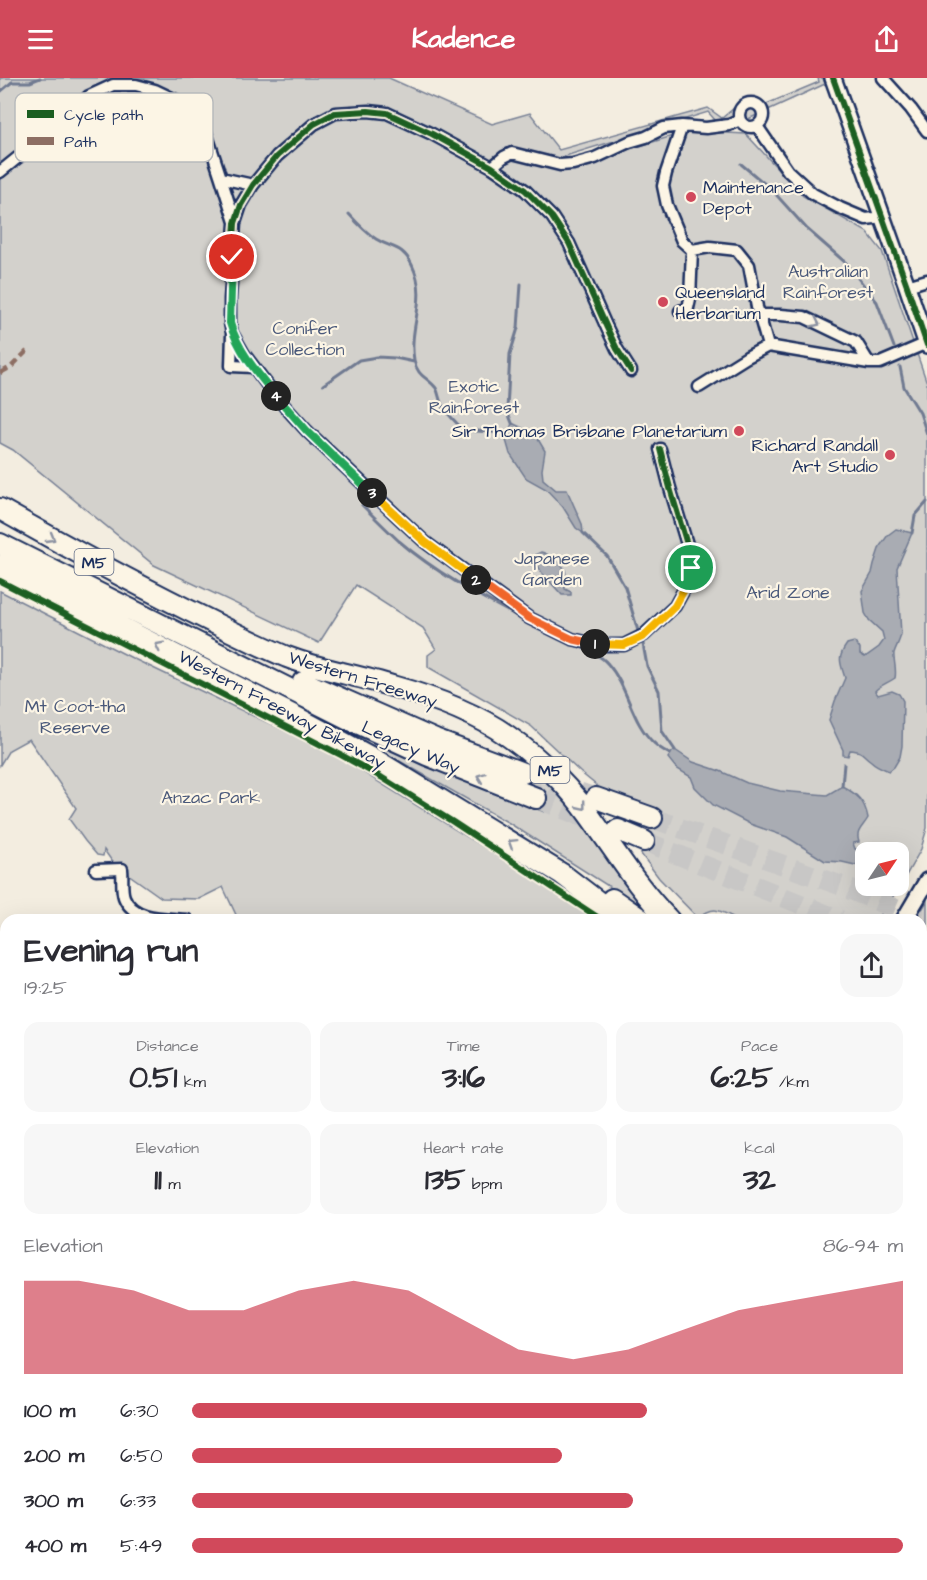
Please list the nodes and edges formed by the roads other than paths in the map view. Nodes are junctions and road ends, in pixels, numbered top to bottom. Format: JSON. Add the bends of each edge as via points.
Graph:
{"nodes":[{"id":1,"x":833,"y":78,"type":"edge"},
{"id":2,"x":883,"y":78,"type":"edge"},
{"id":3,"x":96,"y":93,"type":"edge"},
{"id":4,"x":161,"y":93,"type":"edge"},
{"id":5,"x":740,"y":120,"type":"junction"},
{"id":6,"x":682,"y":126,"type":"junction"},
{"id":7,"x":757,"y":126,"type":"junction"},
{"id":8,"x":927,"y":131,"type":"edge"},
{"id":9,"x":213,"y":154,"type":"edge"},
{"id":10,"x":15,"y":160,"type":"edge"},
{"id":11,"x":492,"y":167,"type":"junction"},
{"id":12,"x":0,"y":172,"type":"edge"},
{"id":13,"x":221,"y":178,"type":"junction"},
{"id":14,"x":253,"y":185,"type":"junction"},
{"id":15,"x":883,"y":217,"type":"junction"},
{"id":16,"x":235,"y":223,"type":"junction"},
{"id":17,"x":692,"y":250,"type":"junction"},
{"id":18,"x":927,"y":280,"type":"edge"},
{"id":19,"x":908,"y":286,"type":"junction"},
{"id":20,"x":680,"y":311,"type":"dead end"},
{"id":21,"x":759,"y":315,"type":"junction"},
{"id":22,"x":232,"y":333,"type":"junction"},
{"id":23,"x":927,"y":344,"type":"edge"},
{"id":24,"x":768,"y":346,"type":"junction"},
{"id":25,"x":869,"y":363,"type":"junction"},
{"id":26,"x":253,"y":367,"type":"junction"},
{"id":27,"x":630,"y":371,"type":"dead end"},
{"id":28,"x":699,"y":387,"type":"dead end"},
{"id":29,"x":660,"y":449,"type":"dead end"},
{"id":30,"x":0,"y":509,"type":"edge"},
{"id":31,"x":0,"y":531,"type":"edge"},
{"id":32,"x":0,"y":544,"type":"edge"},
{"id":33,"x":0,"y":565,"type":"edge"},
{"id":34,"x":523,"y":774,"type":"tunnel mouth"},
{"id":35,"x":536,"y":798,"type":"tunnel mouth"},
{"id":36,"x":596,"y":798,"type":"tunnel mouth"},
{"id":37,"x":652,"y":818,"type":"tunnel mouth"},
{"id":38,"x":618,"y":831,"type":"tunnel mouth"},
{"id":39,"x":644,"y":841,"type":"tunnel mouth"},
{"id":40,"x":96,"y":870,"type":"dead end"},
{"id":41,"x":562,"y":874,"type":"junction"},
{"id":42,"x":927,"y":881,"type":"edge"},
{"id":43,"x":142,"y":914,"type":"edge"},
{"id":44,"x":614,"y":914,"type":"edge"},
{"id":45,"x":633,"y":914,"type":"edge"},
{"id":46,"x":663,"y":914,"type":"edge"},
{"id":47,"x":908,"y":914,"type":"edge"}],
"edges":[{"from":1,"to":15,"type":"main road"},
{"from":2,"to":8,"type":"street"},
{"from":3,"to":4,"type":"street","via":[[113,85],[136,85]]},
{"from":5,"to":6,"type":"street","via":[[706,128]]},
{"from":5,"to":7,"type":"street","via":[[749,128]]},
{"from":5,"to":7,"type":"street","via":[[740,109],[754,104],[761,108],[763,116]]},
{"from":6,"to":11,"type":"street","via":[[664,128],[573,164],[560,165],[512,153]]},
{"from":6,"to":17,"type":"street","via":[[663,186],[682,241]]},
{"from":7,"to":15,"type":"street","via":[[788,171],[813,194],[866,219]]},
{"from":9,"to":13,"type":"street"},
{"from":10,"to":12,"type":"street"},
{"from":11,"to":14,"type":"street","via":[[387,113],[355,111],[335,113],[314,124],[277,156]]},
{"from":11,"to":27,"type":"street","via":[[525,190],[552,217],[569,243]]},
{"from":13,"to":14,"type":"street"},
{"from":13,"to":16,"type":"street"},
{"from":14,"to":16,"type":"street"},
{"from":15,"to":19,"type":"main road"},
{"from":16,"to":22,"type":"street"},
{"from":17,"to":20,"type":"street","via":[[690,299],[688,308]]},
{"from":17,"to":21,"type":"street","via":[[737,250],[749,265]]},
{"from":18,"to":19,"type":"street"},
{"from":19,"to":23,"type":"main road"},
{"from":21,"to":24,"type":"street"},
{"from":21,"to":25,"type":"street","one_way":true,"via":[[804,317],[856,342]]},
{"from":22,"to":26,"type":"street"},
{"from":22,"to":26,"type":"street","via":[[231,366]]},
{"from":23,"to":25,"type":"street","via":[[880,363]]},
{"from":24,"to":25,"type":"street"},
{"from":24,"to":28,"type":"street"},
{"from":26,"to":29,"type":"street","via":[[307,431],[425,542],[529,618],[572,639],[600,645],[624,645],[644,636],[675,606],[687,584],[691,568],[689,551]]},
{"from":30,"to":46,"type":"highway","name":"Western Freeway","number":"M5","one_way":true,"via":[[105,568],[277,653],[444,703],[484,721],[530,753],[573,794],[645,895]]},
{"from":31,"to":34,"type":"highway","name":"Legacy Way","number":"M5","via":[[302,682]]},
{"from":35,"to":32,"type":"highway","name":"Legacy Way","number":"M5","one_way":true,"via":[[354,722]]},
{"from":41,"to":33,"type":"highway","number":"M5","one_way":true,"via":[[374,759]]},
{"from":36,"to":37,"type":"highway"},
{"from":38,"to":39,"type":"highway"},
{"from":40,"to":43,"type":"street","via":[[122,869],[124,898]]},
{"from":41,"to":44,"type":"highway","number":"M5"},
{"from":41,"to":45,"type":"highway","via":[[605,894]]},
{"from":42,"to":47,"type":"main road"}]}
